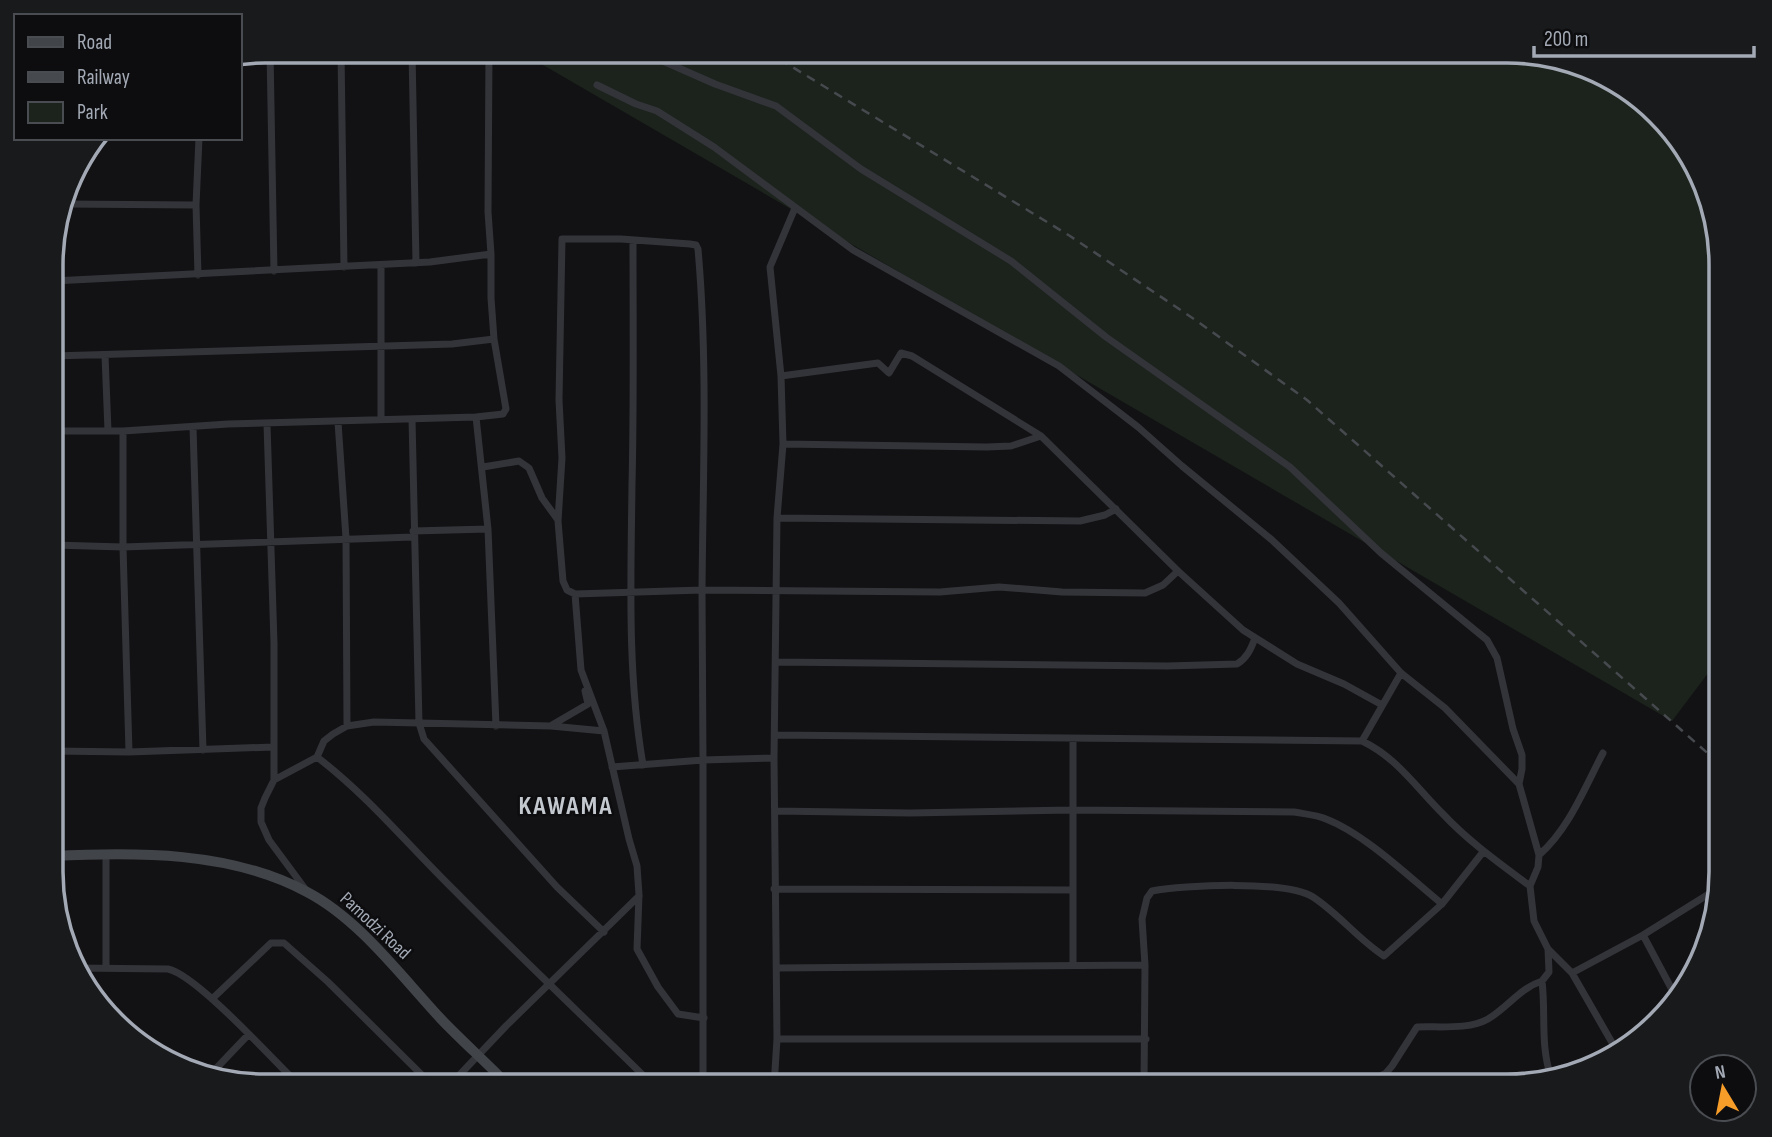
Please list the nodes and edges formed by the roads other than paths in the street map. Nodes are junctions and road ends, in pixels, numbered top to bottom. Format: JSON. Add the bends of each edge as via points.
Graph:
{"nodes":[{"id":1,"x":270,"y":63,"type":"edge"},
{"id":2,"x":341,"y":63,"type":"edge"},
{"id":3,"x":412,"y":63,"type":"edge"},
{"id":4,"x":489,"y":63,"type":"edge"},
{"id":5,"x":669,"y":63,"type":"edge"},
{"id":6,"x":597,"y":85,"type":"dead end"},
{"id":7,"x":199,"y":140,"type":"edge"},
{"id":8,"x":73,"y":204,"type":"edge"},
{"id":9,"x":196,"y":205,"type":"junction"},
{"id":10,"x":795,"y":208,"type":"junction"},
{"id":11,"x":633,"y":240,"type":"junction"},
{"id":12,"x":491,"y":254,"type":"junction"},
{"id":13,"x":416,"y":263,"type":"junction"},
{"id":14,"x":381,"y":265,"type":"junction"},
{"id":15,"x":344,"y":267,"type":"junction"},
{"id":16,"x":274,"y":271,"type":"junction"},
{"id":17,"x":198,"y":275,"type":"junction"},
{"id":18,"x":63,"y":281,"type":"edge"},
{"id":19,"x":494,"y":339,"type":"junction"},
{"id":20,"x":379,"y":346,"type":"junction"},
{"id":21,"x":105,"y":355,"type":"junction"},
{"id":22,"x":63,"y":356,"type":"edge"},
{"id":23,"x":781,"y":376,"type":"junction"},
{"id":24,"x":476,"y":416,"type":"junction"},
{"id":25,"x":381,"y":419,"type":"junction"},
{"id":26,"x":412,"y":419,"type":"junction"},
{"id":27,"x":338,"y":422,"type":"junction"},
{"id":28,"x":267,"y":424,"type":"junction"},
{"id":29,"x":193,"y":427,"type":"junction"},
{"id":30,"x":63,"y":431,"type":"edge"},
{"id":31,"x":108,"y":431,"type":"junction"},
{"id":32,"x":123,"y":431,"type":"junction"},
{"id":33,"x":1041,"y":436,"type":"junction"},
{"id":34,"x":783,"y":444,"type":"junction"},
{"id":35,"x":482,"y":467,"type":"junction"},
{"id":36,"x":1116,"y":509,"type":"junction"},
{"id":37,"x":777,"y":517,"type":"junction"},
{"id":38,"x":558,"y":521,"type":"junction"},
{"id":39,"x":488,"y":530,"type":"junction"},
{"id":40,"x":413,"y":534,"type":"junction"},
{"id":41,"x":346,"y":538,"type":"junction"},
{"id":42,"x":270,"y":541,"type":"junction"},
{"id":43,"x":198,"y":543,"type":"junction"},
{"id":44,"x":63,"y":545,"type":"edge"},
{"id":45,"x":122,"y":547,"type":"junction"},
{"id":46,"x":1178,"y":571,"type":"junction"},
{"id":47,"x":702,"y":590,"type":"junction"},
{"id":48,"x":631,"y":591,"type":"junction"},
{"id":49,"x":776,"y":592,"type":"junction"},
{"id":50,"x":575,"y":594,"type":"junction"},
{"id":51,"x":1255,"y":638,"type":"junction"},
{"id":52,"x":776,"y":662,"type":"junction"},
{"id":53,"x":582,"y":670,"type":"junction"},
{"id":54,"x":1401,"y":673,"type":"junction"},
{"id":55,"x":1382,"y":705,"type":"junction"},
{"id":56,"x":419,"y":723,"type":"junction"},
{"id":57,"x":347,"y":726,"type":"junction"},
{"id":58,"x":496,"y":726,"type":"junction"},
{"id":59,"x":551,"y":726,"type":"junction"},
{"id":60,"x":604,"y":731,"type":"junction"},
{"id":61,"x":775,"y":735,"type":"junction"},
{"id":62,"x":1073,"y":739,"type":"junction"},
{"id":63,"x":1362,"y":741,"type":"junction"},
{"id":64,"x":273,"y":747,"type":"junction"},
{"id":65,"x":203,"y":750,"type":"junction"},
{"id":66,"x":63,"y":751,"type":"edge"},
{"id":67,"x":130,"y":752,"type":"junction"},
{"id":68,"x":1603,"y":753,"type":"dead end"},
{"id":69,"x":317,"y":757,"type":"junction"},
{"id":70,"x":774,"y":758,"type":"junction"},
{"id":71,"x":703,"y":760,"type":"junction"},
{"id":72,"x":643,"y":765,"type":"junction"},
{"id":73,"x":612,"y":767,"type":"junction"},
{"id":74,"x":274,"y":779,"type":"junction"},
{"id":75,"x":1520,"y":784,"type":"junction"},
{"id":76,"x":1071,"y":810,"type":"junction"},
{"id":77,"x":775,"y":811,"type":"junction"},
{"id":78,"x":1483,"y":852,"type":"junction"},
{"id":79,"x":106,"y":855,"type":"junction"},
{"id":80,"x":1539,"y":855,"type":"junction"},
{"id":81,"x":63,"y":856,"type":"edge"},
{"id":82,"x":1530,"y":886,"type":"junction"},
{"id":83,"x":774,"y":889,"type":"junction"},
{"id":84,"x":1072,"y":890,"type":"junction"},
{"id":85,"x":306,"y":891,"type":"junction"},
{"id":86,"x":639,"y":895,"type":"junction"},
{"id":87,"x":1707,"y":895,"type":"edge"},
{"id":88,"x":1442,"y":904,"type":"junction"},
{"id":89,"x":624,"y":912,"type":"junction"},
{"id":90,"x":639,"y":920,"type":"junction"},
{"id":91,"x":604,"y":932,"type":"junction"},
{"id":92,"x":1643,"y":935,"type":"junction"},
{"id":93,"x":1548,"y":949,"type":"junction"},
{"id":94,"x":1073,"y":965,"type":"junction"},
{"id":95,"x":1145,"y":965,"type":"junction"},
{"id":96,"x":106,"y":967,"type":"junction"},
{"id":97,"x":87,"y":968,"type":"edge"},
{"id":98,"x":777,"y":968,"type":"junction"},
{"id":99,"x":1572,"y":973,"type":"junction"},
{"id":100,"x":1542,"y":981,"type":"junction"},
{"id":101,"x":551,"y":984,"type":"junction"},
{"id":102,"x":1671,"y":989,"type":"edge"},
{"id":103,"x":212,"y":999,"type":"junction"},
{"id":104,"x":704,"y":1018,"type":"junction"},
{"id":105,"x":248,"y":1035,"type":"junction"},
{"id":106,"x":776,"y":1039,"type":"junction"},
{"id":107,"x":1146,"y":1039,"type":"junction"},
{"id":108,"x":1613,"y":1043,"type":"edge"},
{"id":109,"x":478,"y":1056,"type":"junction"},
{"id":110,"x":217,"y":1068,"type":"edge"},
{"id":111,"x":1549,"y":1069,"type":"edge"},
{"id":112,"x":288,"y":1074,"type":"edge"},
{"id":113,"x":421,"y":1074,"type":"edge"},
{"id":114,"x":461,"y":1074,"type":"edge"},
{"id":115,"x":497,"y":1074,"type":"edge"},
{"id":116,"x":642,"y":1074,"type":"edge"},
{"id":117,"x":700,"y":1074,"type":"edge"},
{"id":118,"x":774,"y":1074,"type":"edge"},
{"id":119,"x":1145,"y":1074,"type":"edge"},
{"id":120,"x":1384,"y":1074,"type":"edge"}],
"edges":[{"from":1,"to":16,"type":"street"},
{"from":2,"to":15,"type":"street"},
{"from":3,"to":13,"type":"street"},
{"from":4,"to":12,"type":"street"},
{"from":5,"to":75,"type":"street","via":[[785,112],[862,169],[1011,261],[1107,337],[1303,478],[1381,553],[1490,645],[1522,755]]},
{"from":6,"to":10,"type":"street","via":[[657,111]]},
{"from":7,"to":9,"type":"street"},
{"from":8,"to":9,"type":"street"},
{"from":9,"to":17,"type":"street"},
{"from":10,"to":23,"type":"street","via":[[770,267]]},
{"from":10,"to":54,"type":"street","via":[[853,250],[1059,366],[1272,540],[1339,603]]},
{"from":11,"to":38,"type":"street","via":[[561,240]]},
{"from":11,"to":47,"type":"street","via":[[690,244],[698,249],[704,379]]},
{"from":11,"to":48,"type":"street"},
{"from":12,"to":13,"type":"street"},
{"from":12,"to":19,"type":"street"},
{"from":13,"to":14,"type":"street"},
{"from":14,"to":15,"type":"street"},
{"from":14,"to":20,"type":"street"},
{"from":15,"to":16,"type":"street"},
{"from":16,"to":17,"type":"street"},
{"from":17,"to":18,"type":"street"},
{"from":19,"to":20,"type":"street"},
{"from":19,"to":24,"type":"street","via":[[506,409],[503,414]]},
{"from":20,"to":21,"type":"street"},
{"from":20,"to":25,"type":"street"},
{"from":21,"to":22,"type":"street"},
{"from":21,"to":31,"type":"street"},
{"from":23,"to":33,"type":"street","via":[[878,363],[889,373],[904,353]]},
{"from":23,"to":34,"type":"street"},
{"from":24,"to":26,"type":"street"},
{"from":24,"to":35,"type":"street"},
{"from":25,"to":26,"type":"street"},
{"from":25,"to":27,"type":"street"},
{"from":26,"to":40,"type":"street"},
{"from":27,"to":28,"type":"street"},
{"from":27,"to":41,"type":"street"},
{"from":28,"to":29,"type":"street"},
{"from":28,"to":42,"type":"street"},
{"from":29,"to":32,"type":"street"},
{"from":29,"to":43,"type":"street"},
{"from":30,"to":31,"type":"street"},
{"from":31,"to":32,"type":"street"},
{"from":32,"to":45,"type":"street"},
{"from":33,"to":34,"type":"street","via":[[1011,446],[987,447]]},
{"from":33,"to":36,"type":"street"},
{"from":34,"to":37,"type":"street"},
{"from":35,"to":38,"type":"street","via":[[524,462]]},
{"from":35,"to":39,"type":"street"},
{"from":36,"to":37,"type":"street","via":[[1080,521]]},
{"from":36,"to":46,"type":"street"},
{"from":37,"to":49,"type":"street"},
{"from":38,"to":50,"type":"street","via":[[563,580]]},
{"from":39,"to":40,"type":"street"},
{"from":39,"to":58,"type":"street"},
{"from":40,"to":41,"type":"street"},
{"from":40,"to":56,"type":"street"},
{"from":41,"to":42,"type":"street"},
{"from":41,"to":57,"type":"street"},
{"from":42,"to":43,"type":"street"},
{"from":42,"to":64,"type":"street"},
{"from":43,"to":45,"type":"street"},
{"from":43,"to":65,"type":"street"},
{"from":44,"to":45,"type":"street"},
{"from":45,"to":67,"type":"street"},
{"from":46,"to":49,"type":"street","via":[[1145,593],[999,587],[940,592]]},
{"from":46,"to":51,"type":"street"},
{"from":47,"to":48,"type":"street"},
{"from":47,"to":49,"type":"street"},
{"from":47,"to":71,"type":"street"},
{"from":48,"to":50,"type":"street"},
{"from":48,"to":72,"type":"street","via":[[633,708]]},
{"from":49,"to":52,"type":"street"},
{"from":50,"to":53,"type":"street"},
{"from":51,"to":52,"type":"street","via":[[1237,664]]},
{"from":51,"to":55,"type":"street"},
{"from":52,"to":61,"type":"street"},
{"from":53,"to":59,"type":"street","via":[[588,704]]},
{"from":53,"to":60,"type":"street"},
{"from":54,"to":55,"type":"street"},
{"from":54,"to":75,"type":"street","via":[[1445,708]]},
{"from":55,"to":63,"type":"street"},
{"from":56,"to":57,"type":"street"},
{"from":56,"to":58,"type":"street"},
{"from":56,"to":91,"type":"street","via":[[433,750]]},
{"from":57,"to":69,"type":"street","via":[[324,741]]},
{"from":58,"to":59,"type":"street"},
{"from":59,"to":60,"type":"street"},
{"from":60,"to":73,"type":"street"},
{"from":61,"to":62,"type":"street"},
{"from":61,"to":70,"type":"street"},
{"from":62,"to":63,"type":"street"},
{"from":62,"to":76,"type":"street"},
{"from":63,"to":78,"type":"street","via":[[1385,754]]},
{"from":64,"to":65,"type":"street"},
{"from":64,"to":74,"type":"street"},
{"from":65,"to":67,"type":"street"},
{"from":66,"to":67,"type":"street"},
{"from":68,"to":80,"type":"street","via":[[1565,824]]},
{"from":69,"to":74,"type":"street"},
{"from":69,"to":101,"type":"street","via":[[394,826]]},
{"from":70,"to":71,"type":"street"},
{"from":70,"to":77,"type":"street"},
{"from":71,"to":72,"type":"street"},
{"from":71,"to":104,"type":"street"},
{"from":72,"to":73,"type":"street"},
{"from":73,"to":86,"type":"street","via":[[637,866]]},
{"from":74,"to":85,"type":"street","via":[[261,808],[261,822]]},
{"from":75,"to":80,"type":"street"},
{"from":76,"to":77,"type":"street"},
{"from":76,"to":84,"type":"street"},
{"from":76,"to":88,"type":"street","via":[[1294,812],[1327,819],[1376,850]]},
{"from":77,"to":83,"type":"street"},
{"from":78,"to":82,"type":"street"},
{"from":78,"to":88,"type":"street"},
{"from":79,"to":81,"type":"street","name":"Pamodzi Road"},
{"from":79,"to":85,"type":"street","name":"Pamodzi Road","via":[[147,854],[234,865]]},
{"from":79,"to":96,"type":"street"},
{"from":80,"to":82,"type":"street"},
{"from":82,"to":93,"type":"street","via":[[1534,921]]},
{"from":83,"to":84,"type":"street"},
{"from":83,"to":98,"type":"street"},
{"from":84,"to":94,"type":"street"},
{"from":85,"to":109,"type":"street","name":"Pamodzi Road","via":[[360,933]]},
{"from":86,"to":89,"type":"street"},
{"from":86,"to":90,"type":"street"},
{"from":87,"to":92,"type":"street"},
{"from":88,"to":95,"type":"street","via":[[1384,956],[1321,903],[1299,891],[1259,887],[1152,891],[1142,919]]},
{"from":89,"to":90,"type":"street"},
{"from":89,"to":91,"type":"street"},
{"from":90,"to":104,"type":"street","via":[[637,949],[658,987],[678,1014]]},
{"from":91,"to":101,"type":"street"},
{"from":92,"to":99,"type":"street"},
{"from":92,"to":102,"type":"street"},
{"from":93,"to":99,"type":"street"},
{"from":93,"to":100,"type":"street","via":[[1549,972]]},
{"from":94,"to":95,"type":"street"},
{"from":94,"to":98,"type":"street"},
{"from":95,"to":107,"type":"street"},
{"from":96,"to":97,"type":"street"},
{"from":96,"to":103,"type":"street","via":[[175,971]]},
{"from":98,"to":106,"type":"street"},
{"from":99,"to":108,"type":"street"},
{"from":100,"to":111,"type":"street","via":[[1543,1049]]},
{"from":100,"to":120,"type":"street","via":[[1489,1019],[1417,1027]]},
{"from":101,"to":109,"type":"street"},
{"from":101,"to":116,"type":"street"},
{"from":103,"to":105,"type":"street"},
{"from":103,"to":113,"type":"street","via":[[271,943],[284,943]]},
{"from":104,"to":117,"type":"street"},
{"from":105,"to":110,"type":"street"},
{"from":105,"to":112,"type":"street"},
{"from":106,"to":107,"type":"street"},
{"from":106,"to":118,"type":"street"},
{"from":107,"to":119,"type":"street"},
{"from":109,"to":114,"type":"street"},
{"from":109,"to":115,"type":"street","name":"Pamodzi Road"}]}
